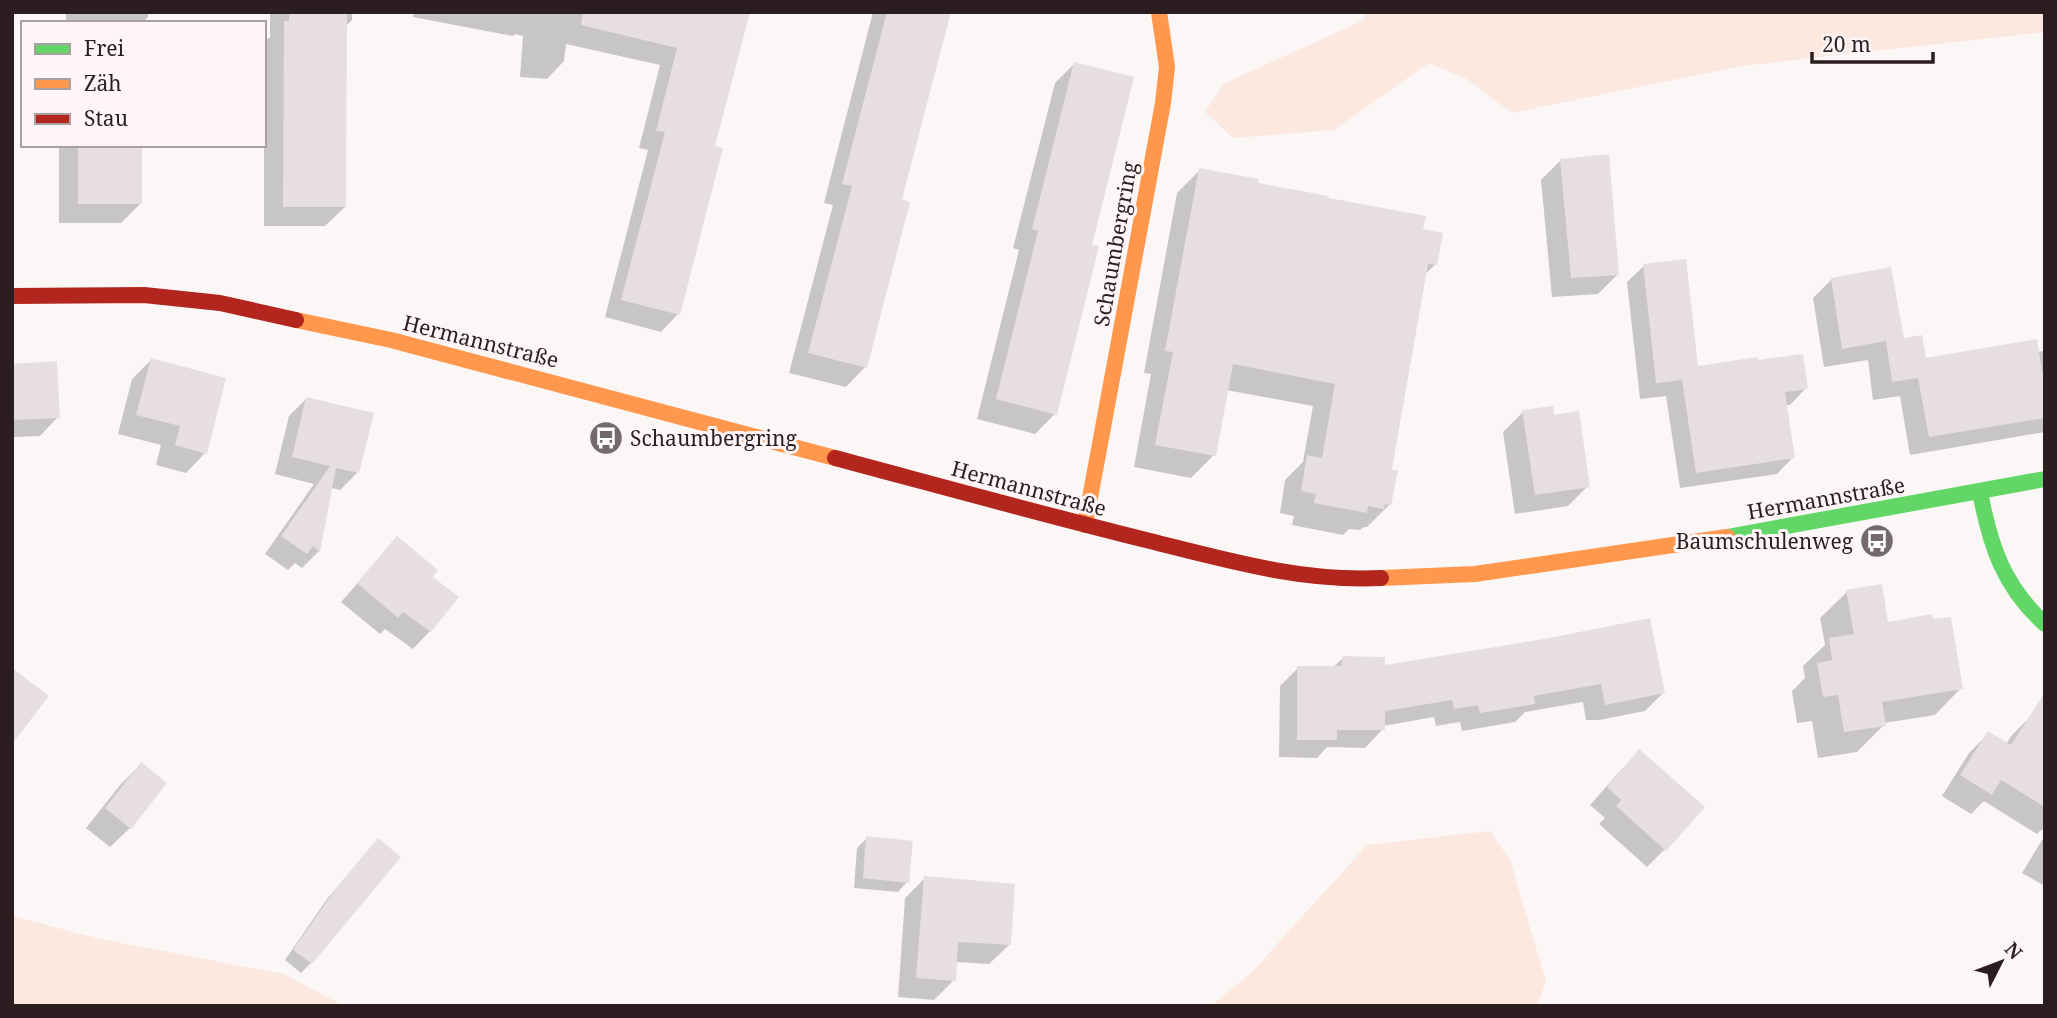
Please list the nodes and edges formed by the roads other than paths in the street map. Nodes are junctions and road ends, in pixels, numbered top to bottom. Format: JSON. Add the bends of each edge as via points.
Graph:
{"nodes":[{"id":1,"x":1159,"y":12,"type":"edge"},
{"id":2,"x":12,"y":296,"type":"edge"},
{"id":3,"x":2045,"y":479,"type":"edge"},
{"id":4,"x":1980,"y":492,"type":"junction"},
{"id":5,"x":1085,"y":525,"type":"junction"},
{"id":6,"x":2045,"y":624,"type":"edge"}],
"edges":[{"from":1,"to":5,"type":"street","name":"Schaumbergring","via":[[1167,67],[1163,103]]},
{"from":2,"to":5,"type":"street","name":"Hermannstraße","via":[[144,295],[220,303],[582,389]]},
{"from":3,"to":4,"type":"street","name":"Hermannstraße"},
{"from":4,"to":5,"type":"street","name":"Hermannstraße","via":[[1686,544],[1424,578],[1364,579],[1271,571]]},
{"from":4,"to":6,"type":"street","via":[[1990,539],[2007,575]]}]}
